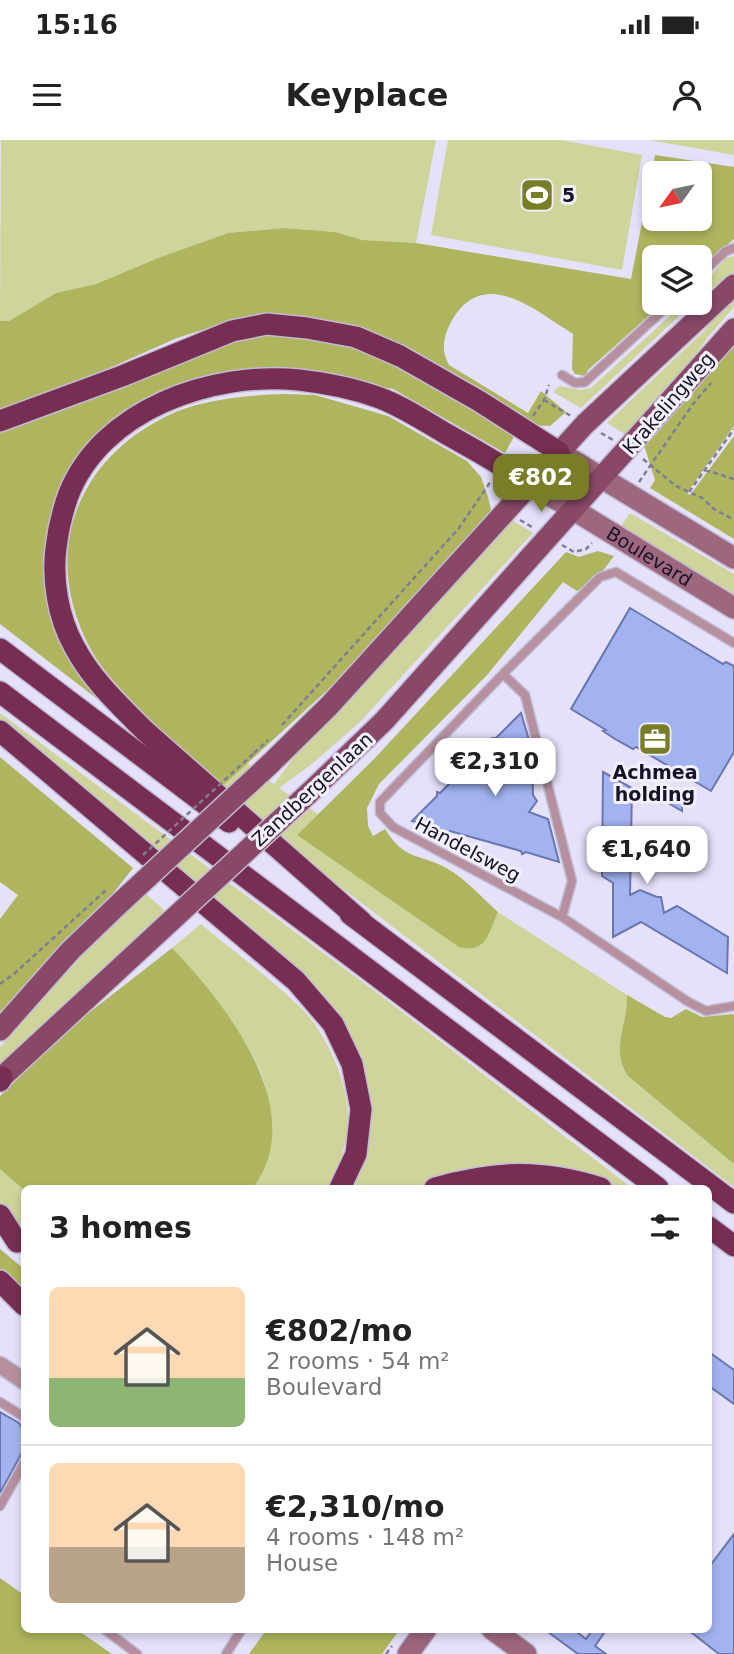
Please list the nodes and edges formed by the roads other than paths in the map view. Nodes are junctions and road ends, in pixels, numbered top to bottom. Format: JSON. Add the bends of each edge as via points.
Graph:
{"nodes":[{"id":1,"x":734,"y":248,"type":"edge"},
{"id":2,"x":712,"y":264,"type":"edge"},
{"id":3,"x":734,"y":285,"type":"edge"},
{"id":4,"x":657,"y":315,"type":"edge"},
{"id":5,"x":734,"y":329,"type":"edge"},
{"id":6,"x":562,"y":375,"type":"dead end"},
{"id":7,"x":0,"y":421,"type":"edge"},
{"id":8,"x":559,"y":452,"type":"junction"},
{"id":9,"x":602,"y":478,"type":"junction"},
{"id":10,"x":530,"y":482,"type":"junction"},
{"id":11,"x":575,"y":509,"type":"junction"},
{"id":12,"x":734,"y":558,"type":"edge"},
{"id":13,"x":734,"y":608,"type":"edge"},
{"id":14,"x":734,"y":643,"type":"edge"},
{"id":15,"x":0,"y":649,"type":"edge"},
{"id":16,"x":503,"y":674,"type":"junction"},
{"id":17,"x":0,"y":691,"type":"edge"},
{"id":18,"x":0,"y":731,"type":"edge"},
{"id":19,"x":562,"y":917,"type":"junction"},
{"id":20,"x":362,"y":922,"type":"junction"},
{"id":21,"x":734,"y":1006,"type":"edge"},
{"id":22,"x":0,"y":1030,"type":"edge"},
{"id":23,"x":1,"y":1079,"type":"edge"},
{"id":24,"x":341,"y":1185,"type":"edge"},
{"id":25,"x":447,"y":1185,"type":"edge"},
{"id":26,"x":592,"y":1185,"type":"edge"},
{"id":27,"x":654,"y":1185,"type":"edge"},
{"id":28,"x":710,"y":1185,"type":"edge"},
{"id":29,"x":712,"y":1186,"type":"edge"},
{"id":30,"x":734,"y":1203,"type":"edge"},
{"id":31,"x":0,"y":1215,"type":"edge"},
{"id":32,"x":0,"y":1227,"type":"edge"},
{"id":33,"x":712,"y":1229,"type":"edge"},
{"id":34,"x":14,"y":1241,"type":"edge"},
{"id":35,"x":734,"y":1246,"type":"edge"},
{"id":36,"x":712,"y":1248,"type":"edge"},
{"id":37,"x":734,"y":1260,"type":"edge"},
{"id":38,"x":0,"y":1281,"type":"edge"},
{"id":39,"x":21,"y":1302,"type":"edge"},
{"id":40,"x":0,"y":1365,"type":"edge"},
{"id":41,"x":21,"y":1379,"type":"edge"},
{"id":42,"x":0,"y":1402,"type":"edge"},
{"id":43,"x":21,"y":1415,"type":"edge"},
{"id":44,"x":21,"y":1468,"type":"edge"},
{"id":45,"x":0,"y":1506,"type":"edge"},
{"id":46,"x":109,"y":1633,"type":"edge"},
{"id":47,"x":239,"y":1633,"type":"edge"},
{"id":48,"x":423,"y":1633,"type":"edge"},
{"id":49,"x":497,"y":1633,"type":"edge"},
{"id":50,"x":137,"y":1654,"type":"edge"},
{"id":51,"x":226,"y":1654,"type":"edge"},
{"id":52,"x":408,"y":1654,"type":"edge"},
{"id":53,"x":526,"y":1654,"type":"edge"}],
"edges":[{"from":1,"to":2,"type":"lane"},
{"from":3,"to":8,"type":"main road","name":"Krakelingweg"},
{"from":4,"to":6,"type":"lane","via":[[585,382],[575,383]]},
{"from":5,"to":9,"type":"main road","name":"Krakelingweg"},
{"from":7,"to":8,"type":"highway","via":[[232,331],[267,324],[356,337],[400,356]]},
{"from":8,"to":9,"type":"main road"},
{"from":8,"to":10,"type":"main road"},
{"from":9,"to":11,"type":"main road","name":"Zandbergenlaan"},
{"from":9,"to":12,"type":"main road"},
{"from":10,"to":11,"type":"main road","name":"Boulevard"},
{"from":10,"to":20,"type":"highway","via":[[379,397],[298,380],[244,381],[188,392],[113,433],[68,495],[58,531],[56,591],[73,645],[91,673],[145,731]]},
{"from":10,"to":22,"type":"main road","bridge":true,"via":[[329,706],[262,759],[114,896]]},
{"from":11,"to":13,"type":"main road","name":"Boulevard"},
{"from":11,"to":23,"type":"main road","name":"Zandbergenlaan","bridge":true,"via":[[384,721]]},
{"from":14,"to":16,"type":"lane","name":"Handelsweg","via":[[616,572],[600,577]]},
{"from":15,"to":20,"type":"highway"},
{"from":16,"to":19,"type":"lane","via":[[525,695],[572,881]]},
{"from":16,"to":19,"type":"lane","name":"Handelsweg","via":[[380,802],[380,813],[393,827]]},
{"from":17,"to":27,"type":"highway"},
{"from":18,"to":24,"type":"highway","via":[[287,973],[333,1024],[352,1064],[361,1109],[356,1154]]},
{"from":19,"to":21,"type":"lane","name":"Handelsweg","via":[[706,1011]]},
{"from":20,"to":28,"type":"highway"},
{"from":25,"to":26,"type":"highway","via":[[521,1173],[567,1177]]},
{"from":29,"to":30,"type":"highway"},
{"from":31,"to":34,"type":"highway"},
{"from":32,"to":34,"type":"highway"},
{"from":33,"to":35,"type":"highway"},
{"from":36,"to":37,"type":"highway"},
{"from":38,"to":39,"type":"highway"},
{"from":40,"to":41,"type":"street"},
{"from":42,"to":43,"type":"lane"},
{"from":44,"to":45,"type":"lane"},
{"from":46,"to":50,"type":"lane"},
{"from":47,"to":51,"type":"lane"},
{"from":48,"to":52,"type":"main road"},
{"from":49,"to":53,"type":"main road"}]}
